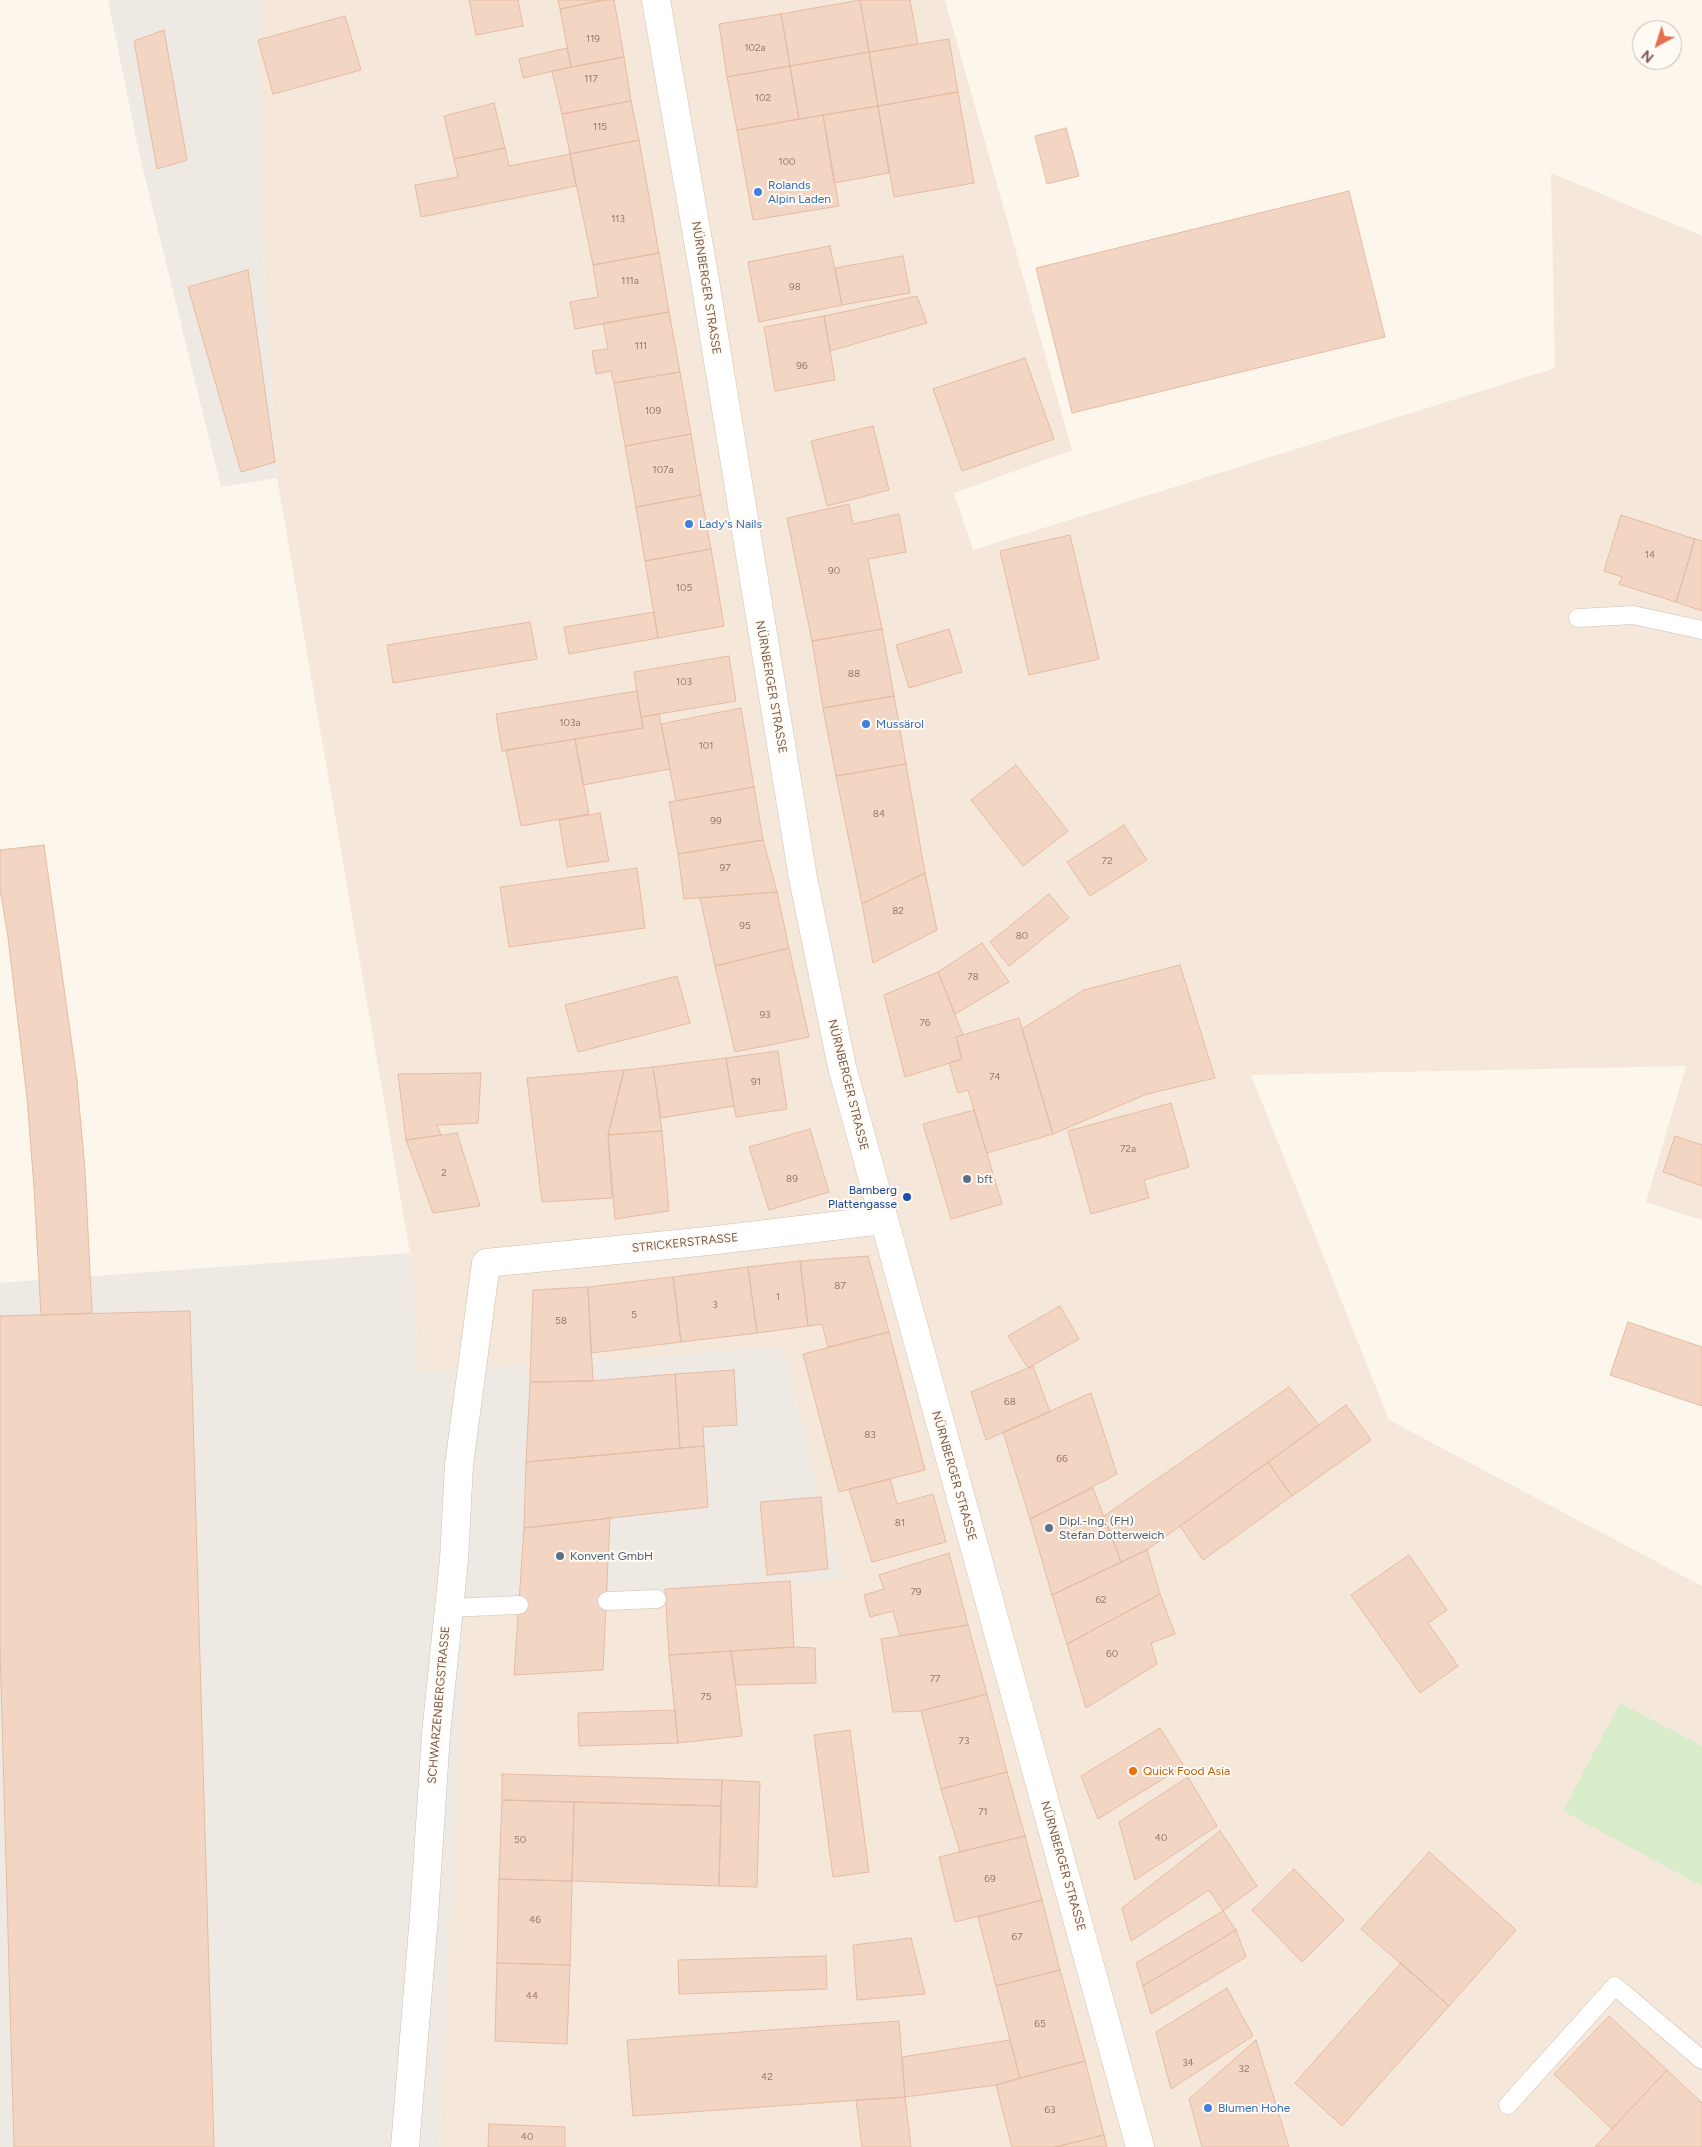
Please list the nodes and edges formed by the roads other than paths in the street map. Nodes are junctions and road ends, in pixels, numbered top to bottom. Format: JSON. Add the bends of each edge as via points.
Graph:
{"nodes":[{"id":1,"x":656,"y":0,"type":"edge"},
{"id":2,"x":1578,"y":618,"type":"dead end"},
{"id":3,"x":1702,"y":630,"type":"edge"},
{"id":4,"x":883,"y":1220,"type":"junction"},
{"id":5,"x":486,"y":1264,"type":"joint"},
{"id":6,"x":657,"y":1599,"type":"dead end"},
{"id":7,"x":607,"y":1601,"type":"dead end"},
{"id":8,"x":519,"y":1605,"type":"dead end"},
{"id":9,"x":448,"y":1608,"type":"junction"},
{"id":10,"x":1702,"y":2060,"type":"edge"},
{"id":11,"x":1508,"y":2105,"type":"dead end"},
{"id":12,"x":405,"y":2147,"type":"edge"},
{"id":13,"x":1140,"y":2147,"type":"edge"}],
"edges":[{"from":1,"to":4,"type":"street","name":"NÜRNBERGER STRASSE","via":[[803,878],[842,1067]]},
{"from":2,"to":3,"type":"lane","via":[[1634,615]]},
{"from":4,"to":5,"type":"street","name":"STRICKERSTRASSE"},
{"from":4,"to":13,"type":"street","name":"NÜRNBERGER STRASSE"},
{"from":5,"to":9,"type":"street","name":"SCHWARZENBERGSTRASSE","via":[[459,1465]]},
{"from":6,"to":7,"type":"lane"},
{"from":8,"to":9,"type":"lane"},
{"from":9,"to":12,"type":"street","name":"SCHWARZENBERGSTRASSE"},
{"from":10,"to":11,"type":"lane","via":[[1616,1986]]}]}
